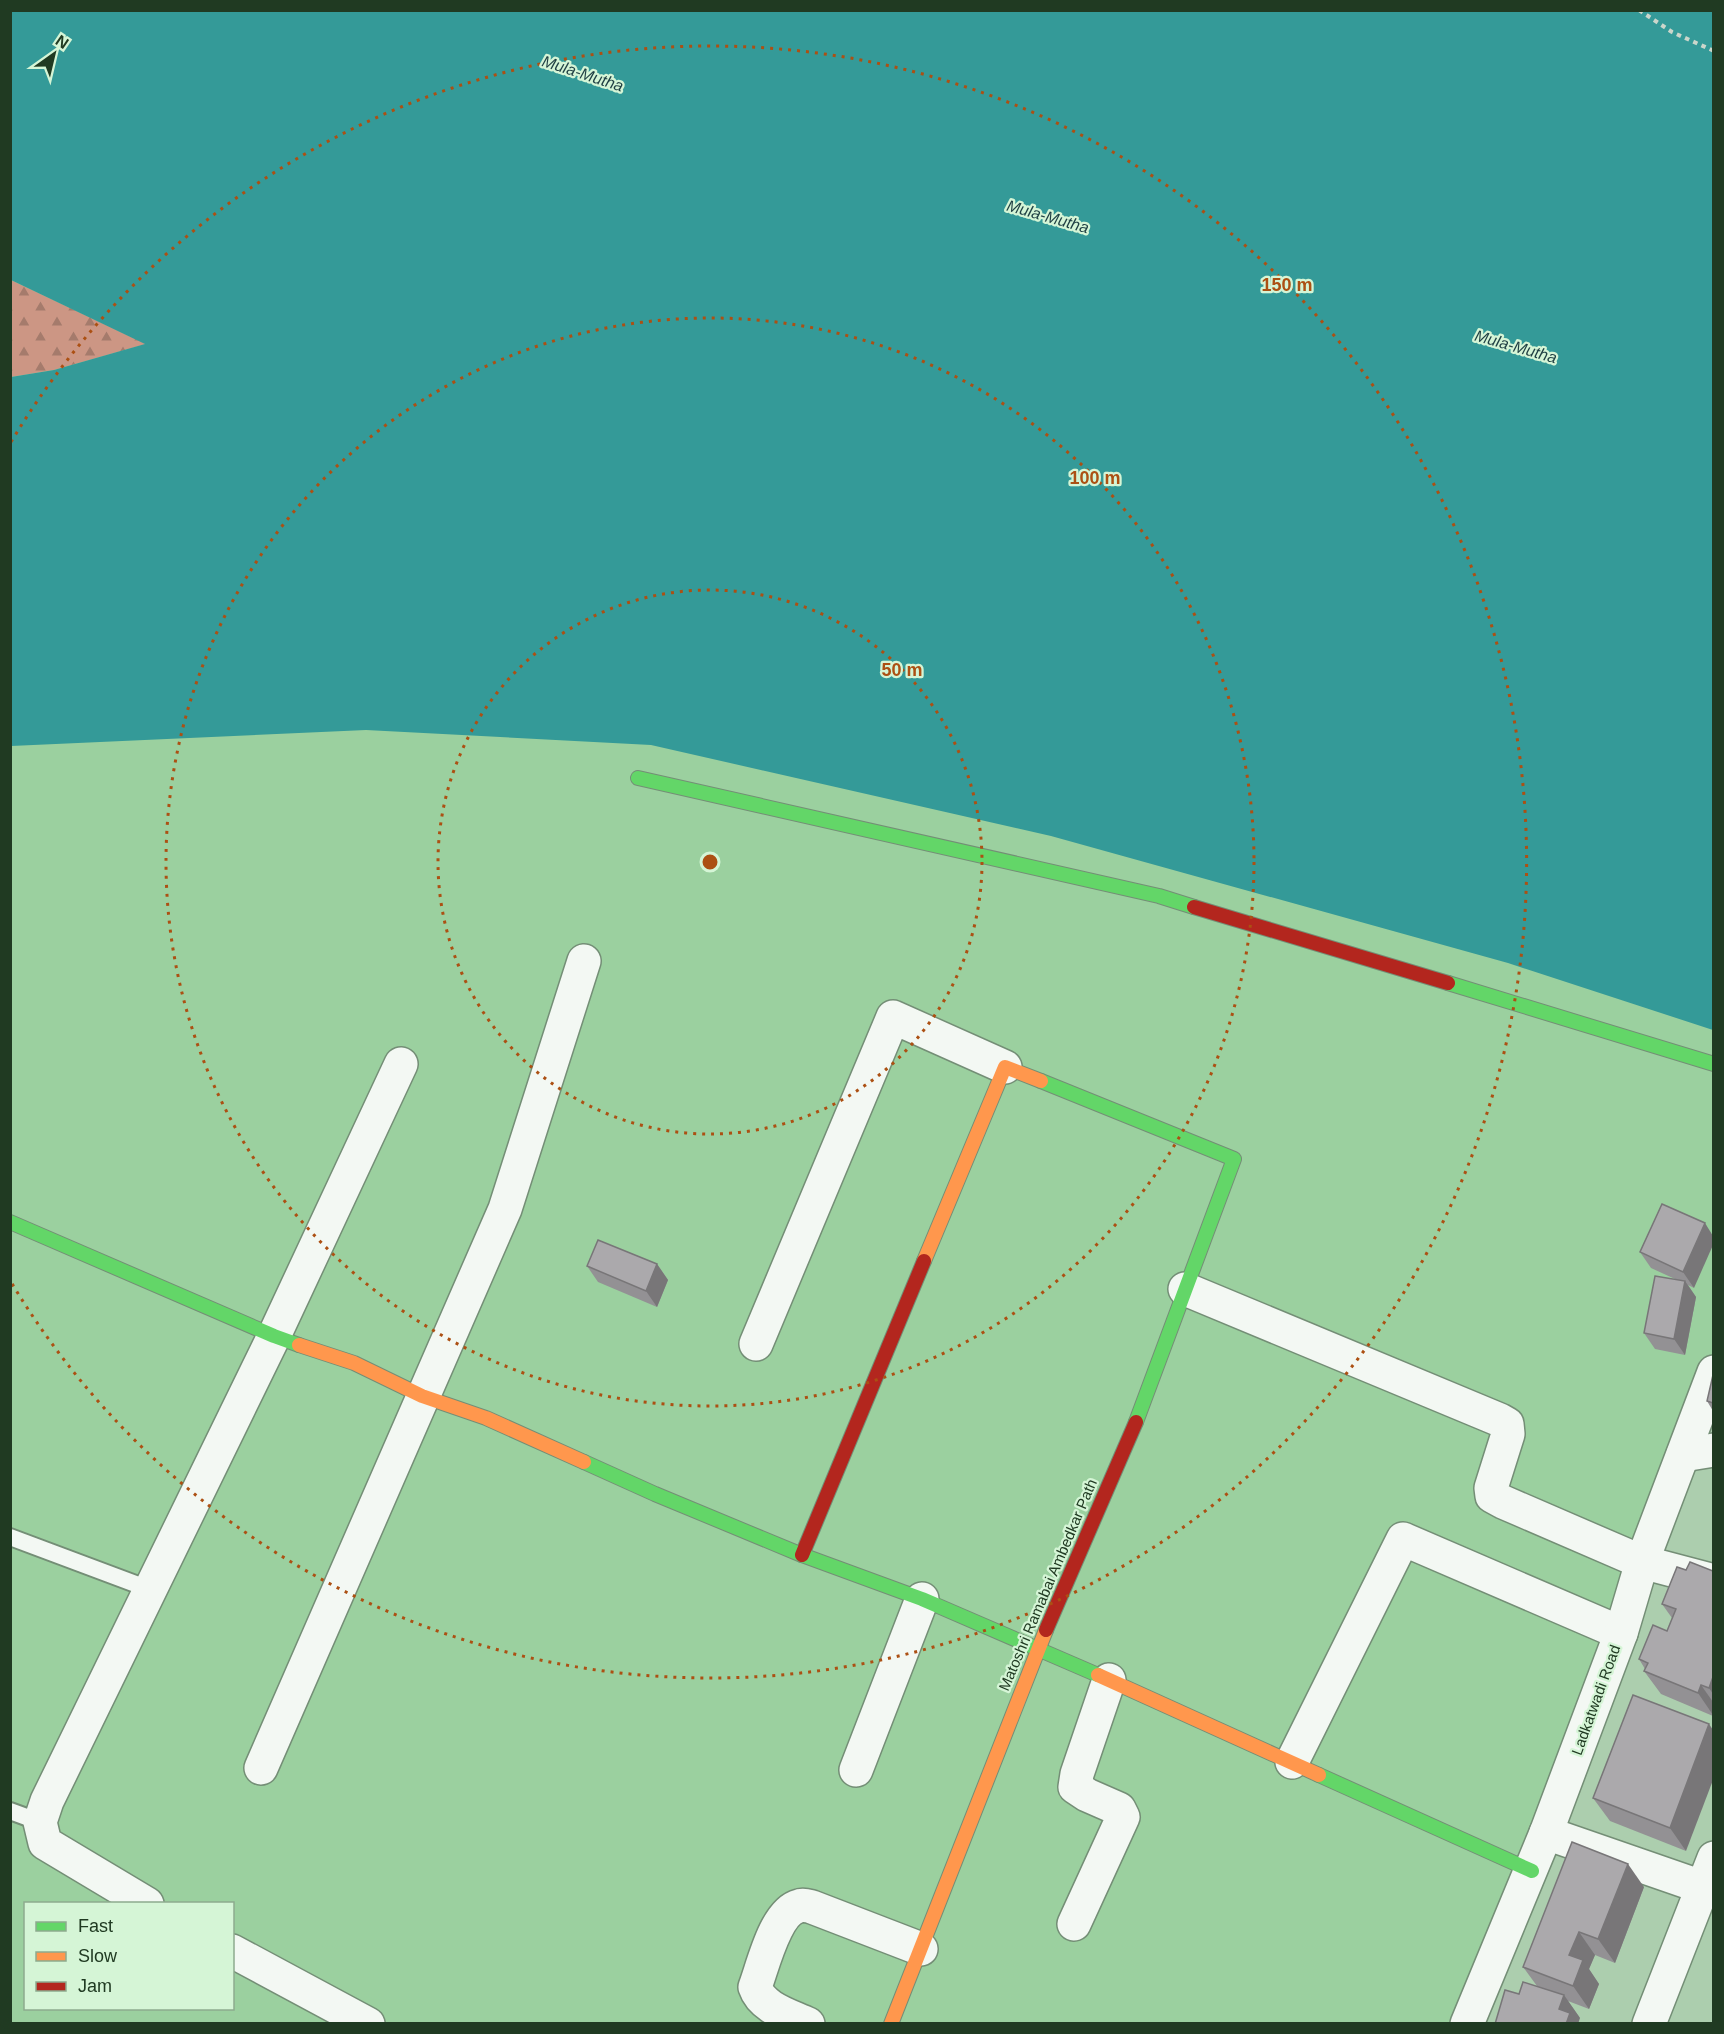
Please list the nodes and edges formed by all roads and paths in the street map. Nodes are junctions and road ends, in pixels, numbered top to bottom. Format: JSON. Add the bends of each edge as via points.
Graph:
{"nodes":[{"id":1,"x":1639,"y":10,"type":"edge"},
{"id":2,"x":1713,"y":51,"type":"edge"},
{"id":3,"x":638,"y":778,"type":"dead end"},
{"id":4,"x":584,"y":961,"type":"dead end"},
{"id":5,"x":400,"y":1064,"type":"dead end"},
{"id":6,"x":1713,"y":1064,"type":"edge"},
{"id":7,"x":1005,"y":1067,"type":"junction"},
{"id":8,"x":10,"y":1222,"type":"edge"},
{"id":9,"x":1185,"y":1289,"type":"junction"},
{"id":10,"x":274,"y":1336,"type":"junction"},
{"id":11,"x":756,"y":1344,"type":"dead end"},
{"id":12,"x":1713,"y":1371,"type":"edge"},
{"id":13,"x":422,"y":1396,"type":"junction"},
{"id":14,"x":1698,"y":1453,"type":"edge"},
{"id":15,"x":10,"y":1537,"type":"edge"},
{"id":16,"x":802,"y":1555,"type":"junction"},
{"id":17,"x":1642,"y":1562,"type":"junction"},
{"id":18,"x":1713,"y":1581,"type":"edge"},
{"id":19,"x":149,"y":1589,"type":"junction"},
{"id":20,"x":922,"y":1599,"type":"junction"},
{"id":21,"x":1621,"y":1633,"type":"junction"},
{"id":22,"x":1038,"y":1648,"type":"junction"},
{"id":23,"x":1109,"y":1680,"type":"junction"},
{"id":24,"x":1292,"y":1762,"type":"junction"},
{"id":25,"x":261,"y":1768,"type":"dead end"},
{"id":26,"x":856,"y":1770,"type":"dead end"},
{"id":27,"x":25,"y":1816,"type":"edge"},
{"id":28,"x":1546,"y":1833,"type":"junction"},
{"id":29,"x":1532,"y":1870,"type":"junction"},
{"id":30,"x":1708,"y":1873,"type":"edge"},
{"id":31,"x":144,"y":1902,"type":"edge"},
{"id":32,"x":1074,"y":1924,"type":"dead end"},
{"id":33,"x":921,"y":1949,"type":"junction"},
{"id":34,"x":234,"y":1952,"type":"edge"},
{"id":35,"x":368,"y":2024,"type":"edge"},
{"id":36,"x":808,"y":2024,"type":"edge"},
{"id":37,"x":891,"y":2024,"type":"edge"},
{"id":38,"x":1467,"y":2024,"type":"edge"},
{"id":39,"x":1649,"y":2024,"type":"edge"}],
"edges":[{"from":1,"to":2,"type":"path","via":[[1671,32]]},
{"from":3,"to":6,"type":"street","via":[[1159,896]]},
{"from":4,"to":13,"type":"street","via":[[505,1209]]},
{"from":5,"to":10,"type":"street"},
{"from":7,"to":9,"type":"street","name":"Matoshri Ramabai Ambedkar Path","via":[[1234,1159]]},
{"from":7,"to":11,"type":"street","via":[[893,1017]]},
{"from":7,"to":16,"type":"street"},
{"from":8,"to":10,"type":"street"},
{"from":9,"to":17,"type":"street","via":[[1507,1424],[1508,1434],[1492,1496]]},
{"from":9,"to":22,"type":"street","name":"Matoshri Ramabai Ambedkar Path","via":[[1136,1422]]},
{"from":10,"to":13,"type":"street","via":[[354,1363]]},
{"from":10,"to":19,"type":"street"},
{"from":12,"to":14,"type":"street","name":"Ladkatwadi Road"},
{"from":13,"to":16,"type":"street","via":[[486,1418]]},
{"from":13,"to":25,"type":"street"},
{"from":14,"to":17,"type":"street","name":"Ladkatwadi Road"},
{"from":15,"to":19,"type":"lane"},
{"from":16,"to":20,"type":"street"},
{"from":17,"to":18,"type":"street"},
{"from":17,"to":21,"type":"street","name":"Ladkatwadi Road"},
{"from":19,"to":27,"type":"street","via":[[47,1801]]},
{"from":20,"to":22,"type":"street"},
{"from":20,"to":26,"type":"street"},
{"from":21,"to":24,"type":"street","via":[[1403,1539]]},
{"from":21,"to":28,"type":"street","name":"Ladkatwadi Road"},
{"from":22,"to":23,"type":"street"},
{"from":22,"to":33,"type":"street","name":"Matoshri Ramabai Ambedkar Path"},
{"from":23,"to":24,"type":"street"},
{"from":23,"to":32,"type":"street","via":[[1076,1787],[1119,1809],[1123,1817]]},
{"from":24,"to":29,"type":"street"},
{"from":27,"to":31,"type":"street","via":[[45,1843]]},
{"from":28,"to":29,"type":"street","name":"Ladkatwadi Road"},
{"from":28,"to":30,"type":"street"},
{"from":29,"to":38,"type":"street","name":"Ladkatwadi Road"},
{"from":30,"to":39,"type":"street"},
{"from":33,"to":36,"type":"street","via":[[812,1907],[801,1905],[791,1909],[778,1924],[755,1987],[768,2005]]},
{"from":33,"to":37,"type":"street","name":"Matoshri Ramabai Ambedkar Path"},
{"from":34,"to":35,"type":"street"}]}
